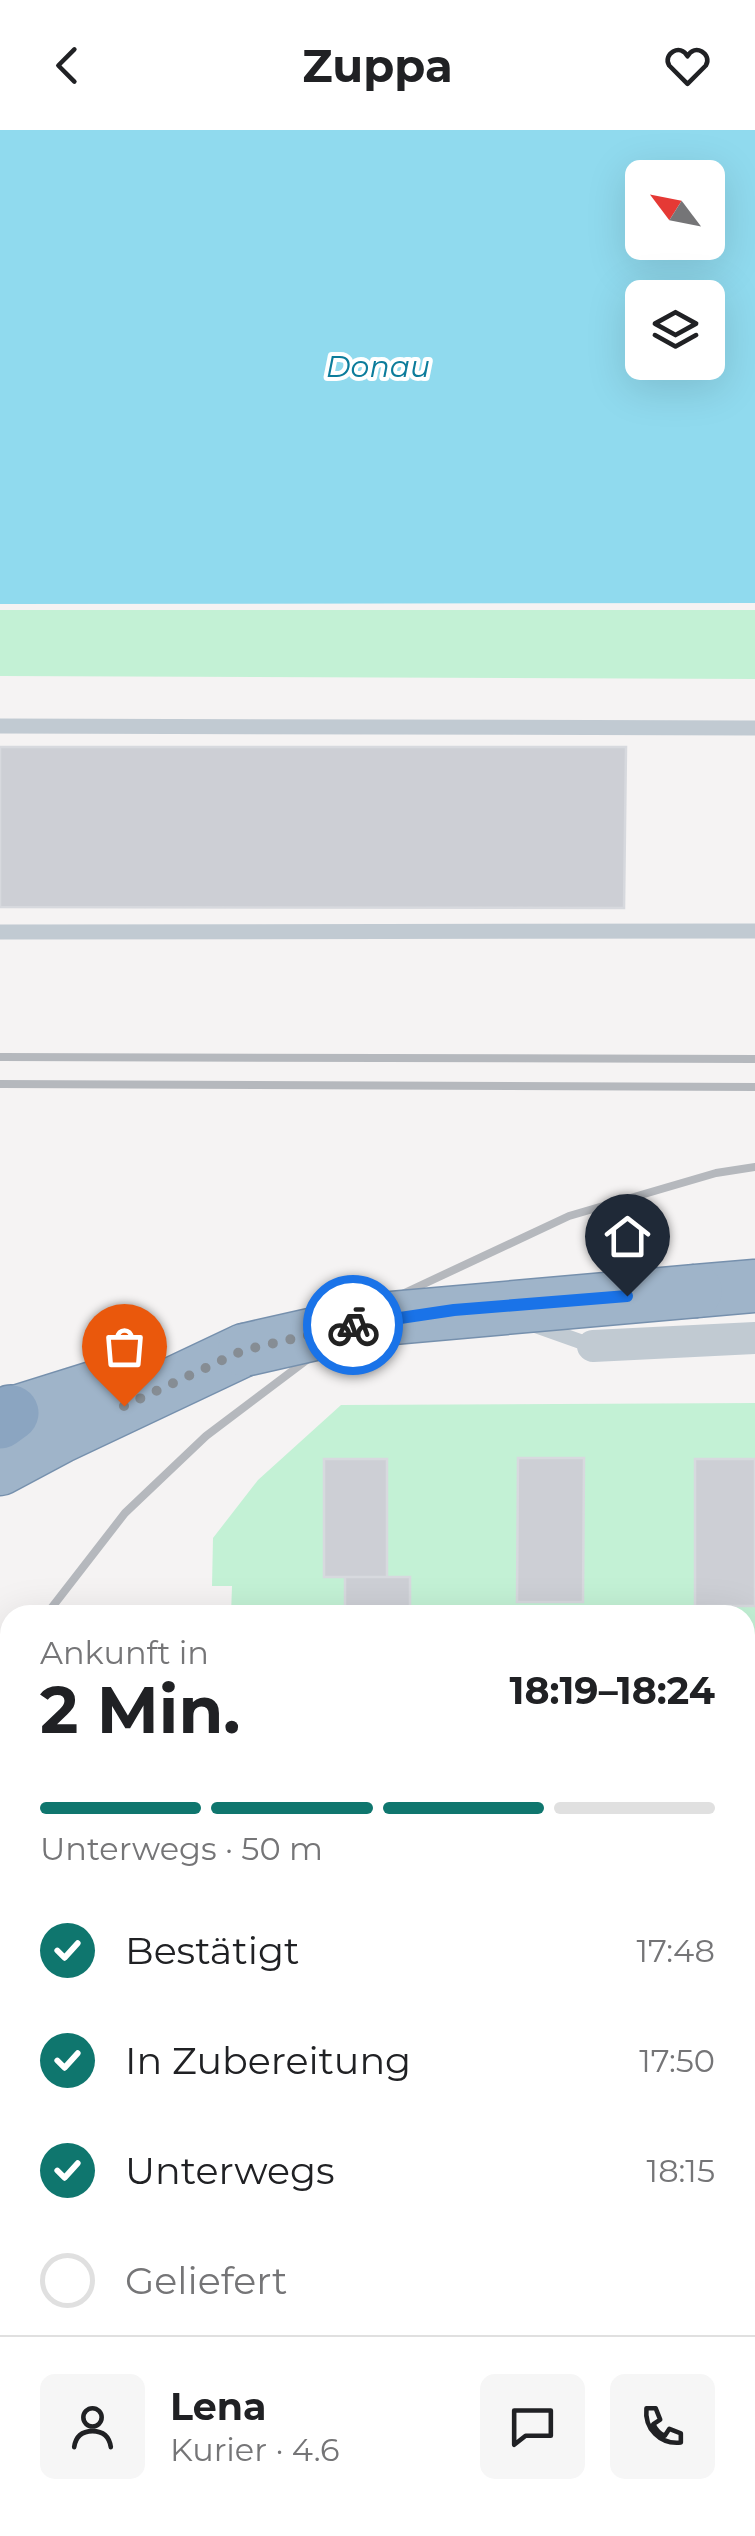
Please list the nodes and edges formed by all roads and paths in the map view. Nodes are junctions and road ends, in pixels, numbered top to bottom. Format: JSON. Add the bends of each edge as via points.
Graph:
{"nodes":[{"id":1,"x":0,"y":726,"type":"edge"},
{"id":2,"x":755,"y":728,"type":"edge"},
{"id":3,"x":755,"y":931,"type":"edge"},
{"id":4,"x":0,"y":932,"type":"edge"},
{"id":5,"x":755,"y":1286,"type":"edge"},
{"id":6,"x":453,"y":1298,"type":"dead end"},
{"id":7,"x":755,"y":1338,"type":"edge"},
{"id":8,"x":592,"y":1346,"type":"joint"},
{"id":9,"x":244,"y":1350,"type":"junction"},
{"id":10,"x":4,"y":1417,"type":"edge"},
{"id":11,"x":0,"y":1469,"type":"edge"}],
"edges":[{"from":1,"to":2,"type":"lane"},
{"from":3,"to":4,"type":"lane"},
{"from":5,"to":9,"type":"highway","bridge":true,"via":[[381,1319]]},
{"from":6,"to":8,"type":"lane"},
{"from":7,"to":8,"type":"street"},
{"from":9,"to":10,"type":"highway","via":[[76,1390]]},
{"from":9,"to":11,"type":"highway"}]}
